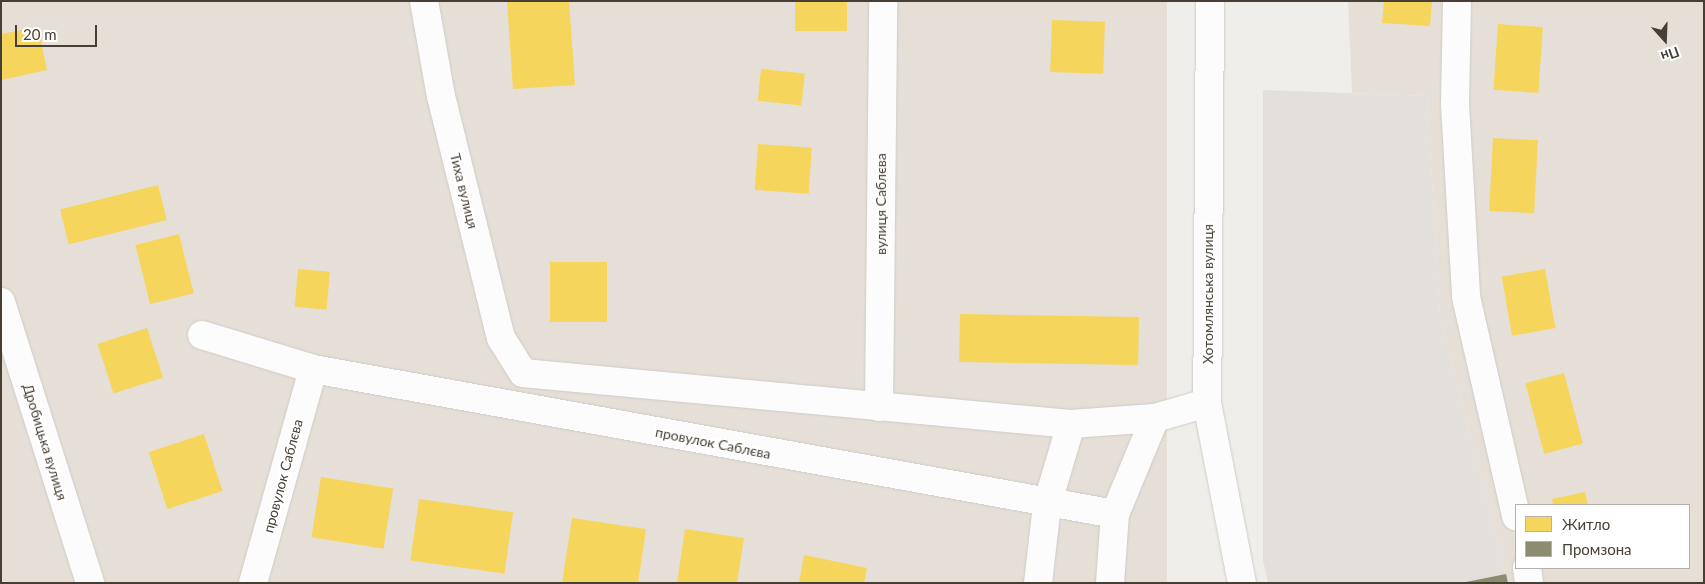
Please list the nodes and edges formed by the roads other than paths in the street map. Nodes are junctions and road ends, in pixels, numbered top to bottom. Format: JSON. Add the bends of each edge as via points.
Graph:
{"nodes":[{"id":1,"x":424,"y":1,"type":"edge"},
{"id":2,"x":883,"y":1,"type":"edge"},
{"id":3,"x":1210,"y":1,"type":"edge"},
{"id":4,"x":1457,"y":1,"type":"edge"},
{"id":5,"x":1,"y":302,"type":"edge"},
{"id":6,"x":202,"y":335,"type":"dead end"},
{"id":7,"x":313,"y":369,"type":"junction"},
{"id":8,"x":1207,"y":403,"type":"junction"},
{"id":9,"x":879,"y":406,"type":"junction"},
{"id":10,"x":1155,"y":418,"type":"junction"},
{"id":11,"x":1071,"y":424,"type":"junction"},
{"id":12,"x":1047,"y":505,"type":"junction"},
{"id":13,"x":1515,"y":512,"type":"edge"},
{"id":14,"x":1115,"y":514,"type":"junction"},
{"id":15,"x":1526,"y":569,"type":"edge"},
{"id":16,"x":90,"y":583,"type":"edge"},
{"id":17,"x":253,"y":583,"type":"edge"},
{"id":18,"x":1038,"y":583,"type":"edge"},
{"id":19,"x":1110,"y":583,"type":"edge"},
{"id":20,"x":1242,"y":583,"type":"edge"},
{"id":21,"x":1529,"y":583,"type":"edge"}],
"edges":[{"from":1,"to":9,"type":"street","name":"Тиха вулиця","via":[[441,96],[501,338],[523,373]]},
{"from":2,"to":9,"type":"street","name":"вулиця Саблєва"},
{"from":3,"to":8,"type":"street","name":"Хотомлянська вулиця"},
{"from":4,"to":13,"type":"street","via":[[1455,104],[1466,297]]},
{"from":5,"to":16,"type":"street","name":"Дробицька вулиця"},
{"from":6,"to":7,"type":"street","name":"провулок Саблєва"},
{"from":7,"to":12,"type":"street","name":"провулок Саблєва"},
{"from":7,"to":17,"type":"street","name":"провулок Саблєва"},
{"from":8,"to":10,"type":"street"},
{"from":8,"to":20,"type":"street","name":"Хотомлянська вулиця"},
{"from":9,"to":11,"type":"street"},
{"from":10,"to":11,"type":"street"},
{"from":10,"to":14,"type":"street"},
{"from":11,"to":12,"type":"street"},
{"from":12,"to":14,"type":"street","name":"провулок Саблєва"},
{"from":12,"to":18,"type":"street"},
{"from":14,"to":19,"type":"street"},
{"from":15,"to":21,"type":"street"}]}
